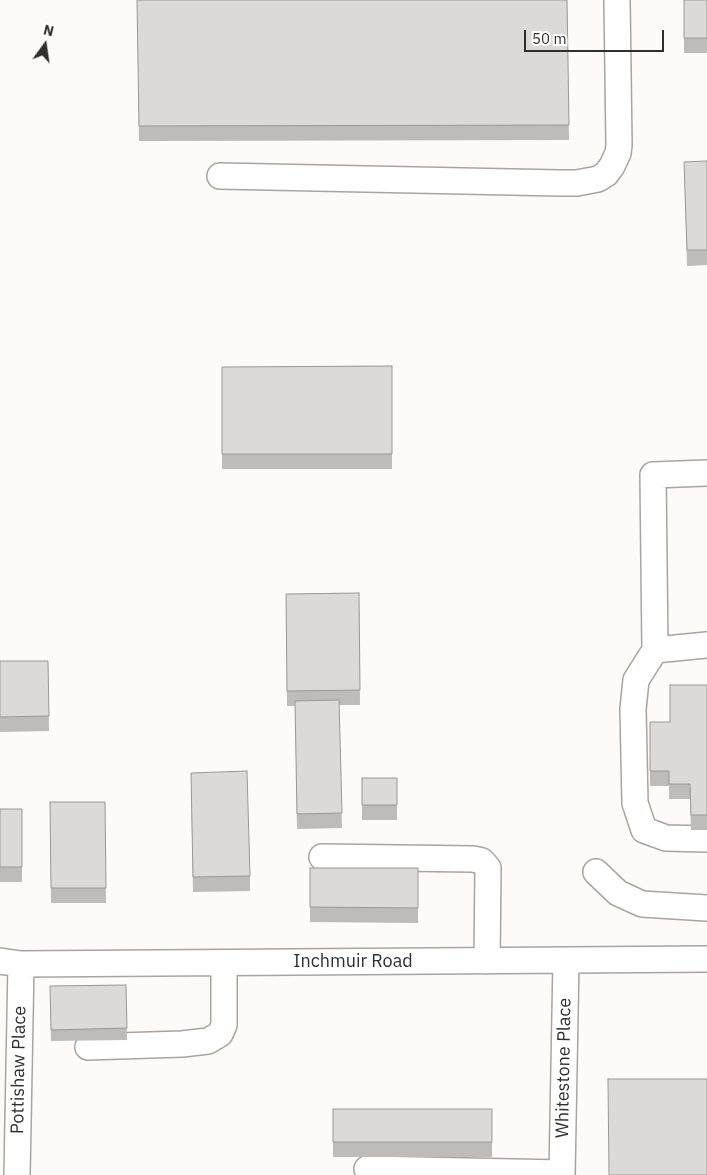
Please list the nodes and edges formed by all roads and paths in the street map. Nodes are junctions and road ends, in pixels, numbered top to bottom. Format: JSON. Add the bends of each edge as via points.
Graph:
{"nodes":[{"id":1,"x":617,"y":0,"type":"edge"},
{"id":2,"x":220,"y":176,"type":"dead end"},
{"id":3,"x":707,"y":473,"type":"edge"},
{"id":4,"x":707,"y":645,"type":"edge"},
{"id":5,"x":655,"y":650,"type":"junction"},
{"id":6,"x":707,"y":839,"type":"edge"},
{"id":7,"x":322,"y":856,"type":"dead end"},
{"id":8,"x":596,"y":872,"type":"dead end"},
{"id":9,"x":707,"y":908,"type":"edge"},
{"id":10,"x":707,"y":959,"type":"edge"},
{"id":11,"x":487,"y":961,"type":"junction"},
{"id":12,"x":566,"y":961,"type":"junction"},
{"id":13,"x":11,"y":962,"type":"edge"},
{"id":14,"x":224,"y":963,"type":"junction"},
{"id":15,"x":88,"y":1047,"type":"dead end"},
{"id":16,"x":9,"y":1086,"type":"edge"},
{"id":17,"x":366,"y":1169,"type":"dead end"},
{"id":18,"x":562,"y":1174,"type":"edge"},
{"id":19,"x":16,"y":1175,"type":"edge"}],
"edges":[{"from":1,"to":2,"type":"street","via":[[620,145],[612,166],[598,179],[560,183]]},
{"from":3,"to":5,"type":"street","via":[[653,475]]},
{"from":4,"to":5,"type":"street"},
{"from":5,"to":6,"type":"street","via":[[636,680],[633,709],[635,803],[644,830],[666,838]]},
{"from":7,"to":11,"type":"street","via":[[482,861],[488,868]]},
{"from":8,"to":9,"type":"street","via":[[618,893],[642,904]]},
{"from":10,"to":12,"type":"street","name":"Inchmuir Road"},
{"from":11,"to":12,"type":"street","name":"Inchmuir Road"},
{"from":11,"to":14,"type":"street","name":"Inchmuir Road"},
{"from":12,"to":18,"type":"street","name":"Whitestone Place"},
{"from":13,"to":14,"type":"street","name":"Inchmuir Road"},
{"from":13,"to":16,"type":"street","name":"Pottishaw Place"},
{"from":14,"to":15,"type":"street","via":[[224,1025],[220,1034],[208,1041],[182,1044]]},
{"from":16,"to":19,"type":"street","name":"Pottishaw Place"},
{"from":17,"to":18,"type":"street"}]}
